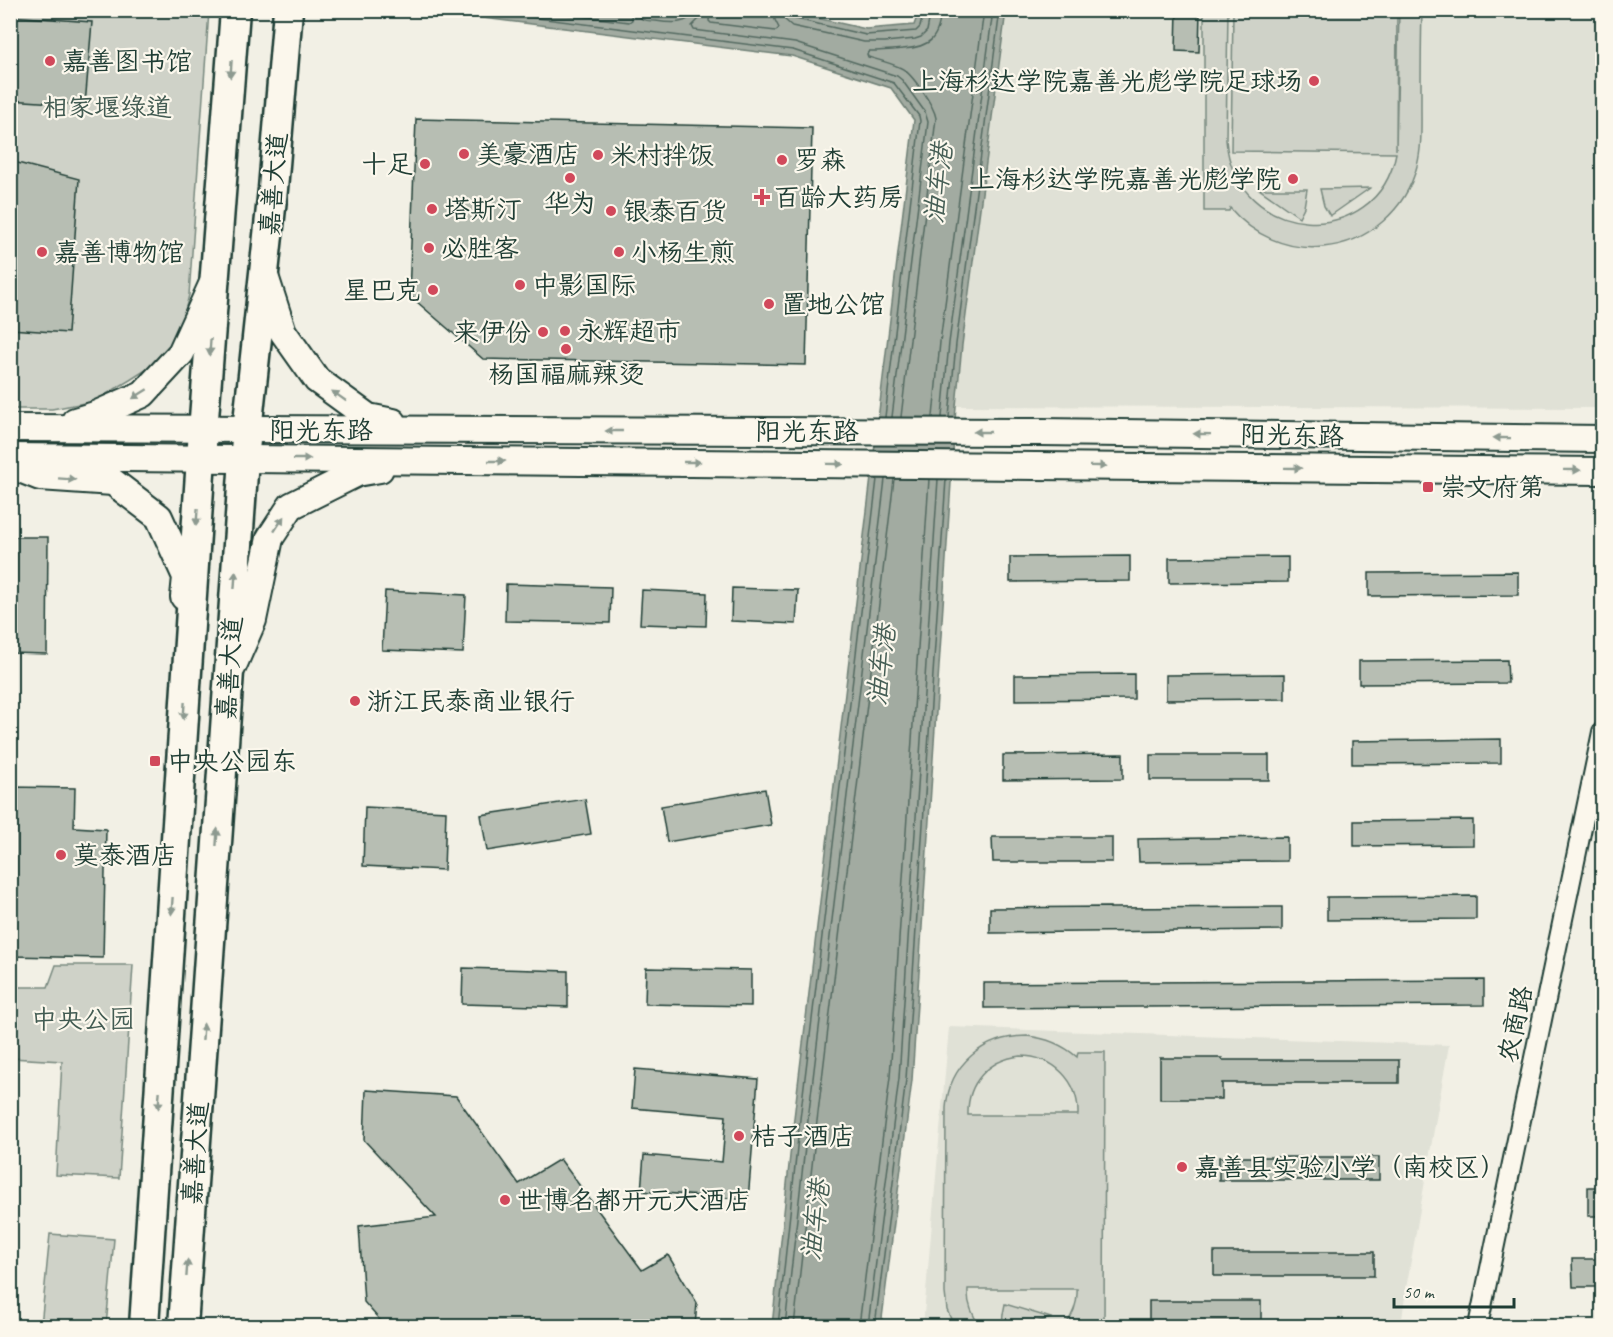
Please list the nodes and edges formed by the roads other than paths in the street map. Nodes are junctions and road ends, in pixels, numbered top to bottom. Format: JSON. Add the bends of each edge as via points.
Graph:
{"nodes":[{"id":1,"x":236,"y":10,"type":"edge"},
{"id":2,"x":288,"y":10,"type":"edge"},
{"id":3,"x":264,"y":272,"type":"junction"},
{"id":4,"x":216,"y":277,"type":"junction"},
{"id":5,"x":10,"y":428,"type":"edge"},
{"id":6,"x":47,"y":428,"type":"junction"},
{"id":7,"x":204,"y":428,"type":"junction"},
{"id":8,"x":246,"y":430,"type":"junction"},
{"id":9,"x":431,"y":430,"type":"junction"},
{"id":10,"x":1602,"y":439,"type":"edge"},
{"id":11,"x":10,"y":457,"type":"edge"},
{"id":12,"x":201,"y":458,"type":"junction"},
{"id":13,"x":244,"y":459,"type":"junction"},
{"id":14,"x":429,"y":460,"type":"junction"},
{"id":15,"x":10,"y":465,"type":"edge"},
{"id":16,"x":1602,"y":471,"type":"edge"},
{"id":17,"x":189,"y":634,"type":"junction"},
{"id":18,"x":228,"y":678,"type":"junction"},
{"id":19,"x":1602,"y":732,"type":"edge"},
{"id":20,"x":144,"y":1326,"type":"edge"},
{"id":21,"x":183,"y":1326,"type":"edge"},
{"id":22,"x":1478,"y":1326,"type":"edge"}],
"edges":[{"from":1,"to":4,"type":"main road","name":"嘉善大道","one_way":true},
{"from":2,"to":3,"type":"main road","name":"嘉善大道"},
{"from":3,"to":8,"type":"main road","name":"嘉善大道"},
{"from":9,"to":3,"type":"main road","one_way":true,"via":[[368,417],[317,380],[283,332]]},
{"from":4,"to":6,"type":"main road","one_way":true,"via":[[181,353],[143,394],[95,416]]},
{"from":4,"to":7,"type":"main road","name":"嘉善大道","one_way":true},
{"from":5,"to":6,"type":"main road","name":"阳光东路"},
{"from":6,"to":7,"type":"main road","name":"阳光东路"},
{"from":7,"to":8,"type":"main road","name":"阳光东路"},
{"from":7,"to":12,"type":"main road","name":"嘉善大道"},
{"from":8,"to":9,"type":"main road","name":"阳光东路"},
{"from":8,"to":13,"type":"main road","name":"嘉善大道"},
{"from":10,"to":9,"type":"main road","name":"阳光东路","one_way":true},
{"from":11,"to":12,"type":"main road","name":"阳光东路"},
{"from":12,"to":13,"type":"main road","name":"阳光东路"},
{"from":12,"to":17,"type":"main road","name":"嘉善大道","one_way":true},
{"from":13,"to":14,"type":"main road","name":"阳光东路","one_way":true},
{"from":18,"to":13,"type":"main road","name":"嘉善大道","one_way":true},
{"from":14,"to":16,"type":"main road","name":"阳光东路","one_way":true},
{"from":18,"to":14,"type":"main road","one_way":true,"via":[[253,620],[270,538],[291,506],[357,473]]},
{"from":15,"to":17,"type":"main road","one_way":true,"via":[[40,477],[113,482],[159,517],[186,577],[182,620]]},
{"from":17,"to":20,"type":"main road","name":"嘉善大道","one_way":true},
{"from":21,"to":18,"type":"main road","name":"嘉善大道","one_way":true},
{"from":19,"to":22,"type":"street","name":"农商路"}]}
